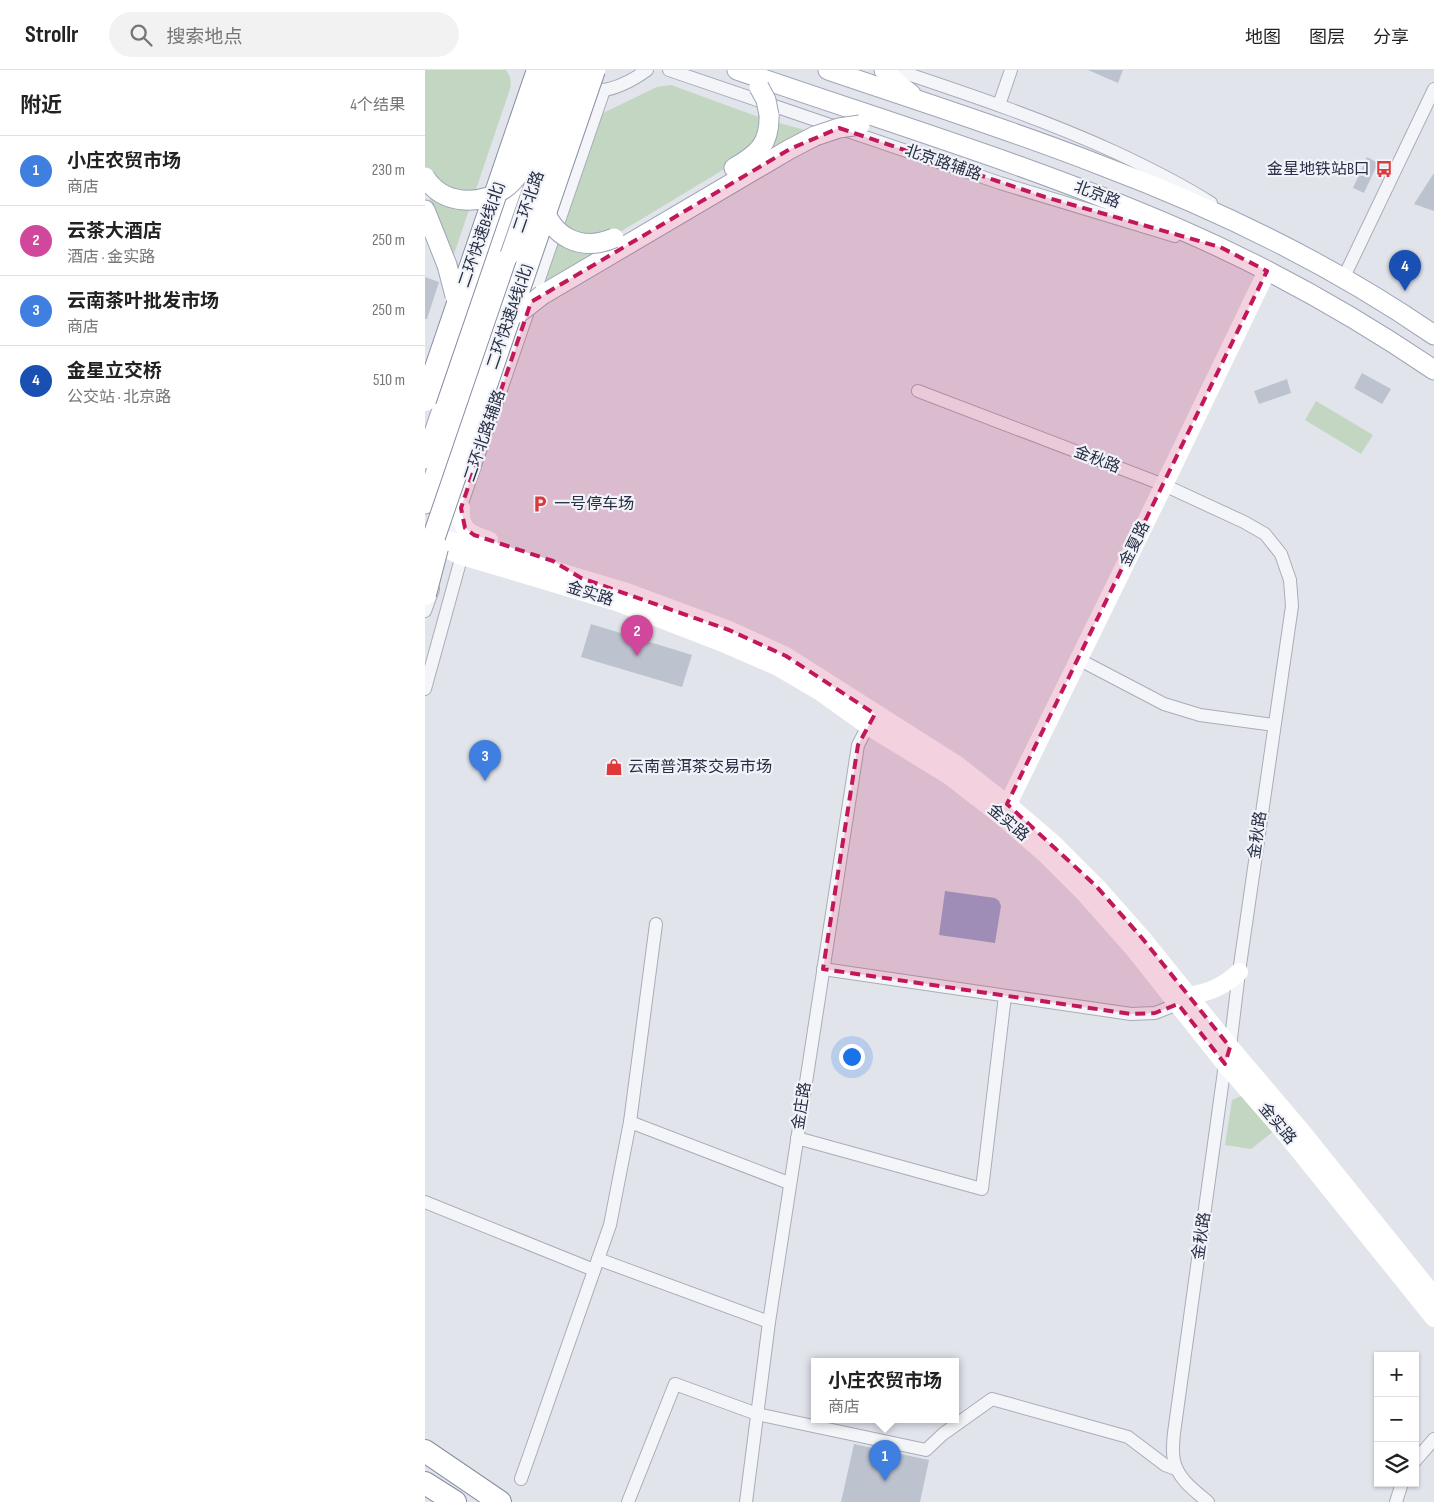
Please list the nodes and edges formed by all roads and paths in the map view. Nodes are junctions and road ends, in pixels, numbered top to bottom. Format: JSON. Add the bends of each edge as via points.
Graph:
{"nodes":[{"id":1,"x":533,"y":70,"type":"edge"},
{"id":2,"x":538,"y":70,"type":"edge"},
{"id":3,"x":559,"y":70,"type":"edge"},
{"id":4,"x":574,"y":70,"type":"edge"},
{"id":5,"x":594,"y":70,"type":"edge"},
{"id":6,"x":647,"y":70,"type":"edge"},
{"id":7,"x":669,"y":70,"type":"edge"},
{"id":8,"x":739,"y":70,"type":"edge"},
{"id":9,"x":828,"y":70,"type":"edge"},
{"id":10,"x":1011,"y":70,"type":"edge"},
{"id":11,"x":891,"y":73,"type":"edge"},
{"id":12,"x":1434,"y":89,"type":"edge"},
{"id":13,"x":604,"y":90,"type":"junction"},
{"id":14,"x":999,"y":105,"type":"junction"},
{"id":15,"x":955,"y":114,"type":"junction"},
{"id":16,"x":946,"y":141,"type":"junction"},
{"id":17,"x":536,"y":158,"type":"junction"},
{"id":18,"x":425,"y":177,"type":"edge"},
{"id":19,"x":425,"y":210,"type":"edge"},
{"id":20,"x":1232,"y":221,"type":"junction"},
{"id":21,"x":1219,"y":247,"type":"junction"},
{"id":22,"x":1267,"y":271,"type":"junction"},
{"id":23,"x":1343,"y":278,"type":"junction"},
{"id":24,"x":1434,"y":335,"type":"edge"},
{"id":25,"x":1434,"y":370,"type":"edge"},
{"id":26,"x":460,"y":380,"type":"junction"},
{"id":27,"x":425,"y":382,"type":"edge"},
{"id":28,"x":918,"y":391,"type":"dead end"},
{"id":29,"x":425,"y":400,"type":"edge"},
{"id":30,"x":464,"y":448,"type":"junction"},
{"id":31,"x":425,"y":459,"type":"edge"},
{"id":32,"x":1164,"y":486,"type":"junction"},
{"id":33,"x":425,"y":504,"type":"edge"},
{"id":34,"x":461,"y":508,"type":"junction"},
{"id":35,"x":425,"y":537,"type":"edge"},
{"id":36,"x":453,"y":548,"type":"junction"},
{"id":37,"x":433,"y":565,"type":"edge"},
{"id":38,"x":581,"y":578,"type":"junction"},
{"id":39,"x":425,"y":594,"type":"edge"},
{"id":40,"x":425,"y":598,"type":"edge"},
{"id":41,"x":425,"y":612,"type":"edge"},
{"id":42,"x":1079,"y":659,"type":"junction"},
{"id":43,"x":425,"y":689,"type":"edge"},
{"id":44,"x":871,"y":720,"type":"junction"},
{"id":45,"x":1273,"y":724,"type":"junction"},
{"id":46,"x":1004,"y":810,"type":"junction"},
{"id":47,"x":656,"y":924,"type":"dead end"},
{"id":48,"x":823,"y":969,"type":"junction"},
{"id":49,"x":1239,"y":972,"type":"junction"},
{"id":50,"x":1005,"y":996,"type":"junction"},
{"id":51,"x":1183,"y":1000,"type":"junction"},
{"id":52,"x":1228,"y":1056,"type":"junction"},
{"id":53,"x":630,"y":1122,"type":"junction"},
{"id":54,"x":797,"y":1138,"type":"junction"},
{"id":55,"x":789,"y":1183,"type":"junction"},
{"id":56,"x":425,"y":1202,"type":"edge"},
{"id":57,"x":596,"y":1265,"type":"junction"},
{"id":58,"x":1434,"y":1296,"type":"edge"},
{"id":59,"x":1434,"y":1318,"type":"edge"},
{"id":60,"x":769,"y":1322,"type":"junction"},
{"id":61,"x":757,"y":1414,"type":"junction"},
{"id":62,"x":958,"y":1423,"type":"edge"},
{"id":63,"x":959,"y":1423,"type":"edge"},
{"id":64,"x":1434,"y":1439,"type":"edge"},
{"id":65,"x":425,"y":1451,"type":"edge"},
{"id":66,"x":1419,"y":1456,"type":"edge"},
{"id":67,"x":1176,"y":1469,"type":"junction"},
{"id":68,"x":521,"y":1479,"type":"dead end"},
{"id":69,"x":425,"y":1482,"type":"edge"},
{"id":70,"x":1401,"y":1487,"type":"edge"},
{"id":71,"x":453,"y":1500,"type":"edge"},
{"id":72,"x":500,"y":1502,"type":"edge"},
{"id":73,"x":627,"y":1502,"type":"edge"},
{"id":74,"x":745,"y":1502,"type":"edge"},
{"id":75,"x":1209,"y":1502,"type":"edge"},
{"id":76,"x":1397,"y":1502,"type":"edge"}],
"edges":[{"from":1,"to":13,"type":"street","via":[[563,87],[588,92]]},
{"from":1,"to":27,"type":"street"},
{"from":2,"to":29,"type":"highway","name":"二环快速B线(北)","bridge":true},
{"from":3,"to":17,"type":"main road","name":"二环北路","bridge":true},
{"from":4,"to":17,"type":"main road","name":"二环北路","bridge":true},
{"from":5,"to":30,"type":"highway","name":"二环快速A线(北)","bridge":true},
{"from":6,"to":13,"type":"street","via":[[627,84]]},
{"from":7,"to":21,"type":"street","name":"北京路辅路","via":[[1000,183]]},
{"from":8,"to":16,"type":"main road","name":"北京路"},
{"from":8,"to":17,"type":"main road","bridge":true,"via":[[751,77],[766,100],[769,114],[767,136],[760,150],[605,242],[587,245],[557,231],[541,200]]},
{"from":9,"to":15,"type":"main road","name":"北京路"},
{"from":10,"to":14,"type":"street"},
{"from":11,"to":14,"type":"street"},
{"from":11,"to":15,"type":"main road","via":[[918,98]]},
{"from":12,"to":23,"type":"street"},
{"from":13,"to":34,"type":"street","name":"二环北路辅路"},
{"from":14,"to":20,"type":"street","via":[[1149,168],[1203,198]]},
{"from":15,"to":20,"type":"main road","name":"北京路","via":[[1102,165]]},
{"from":16,"to":21,"type":"main road","name":"北京路","via":[[1091,192]]},
{"from":16,"to":26,"type":"main road","bridge":true,"via":[[899,127],[880,125],[839,128],[815,136],[542,295],[519,313]]},
{"from":17,"to":18,"type":"main road","bridge":true,"via":[[512,182],[480,200],[463,201],[447,197],[434,189]]},
{"from":17,"to":26,"type":"main road","name":"二环北路","bridge":true},
{"from":19,"to":26,"type":"main road","bridge":true,"via":[[447,265],[455,296]]},
{"from":20,"to":23,"type":"main road","name":"北京路"},
{"from":21,"to":22,"type":"main road","name":"北京路"},
{"from":22,"to":25,"type":"main road","name":"北京路","via":[[1359,322]]},
{"from":22,"to":32,"type":"street","name":"金夏路"},
{"from":23,"to":24,"type":"main road","name":"北京路"},
{"from":26,"to":31,"type":"main road","name":"二环北路"},
{"from":26,"to":33,"type":"main road","name":"二环北路"},
{"from":28,"to":32,"type":"street","name":"金秋路"},
{"from":30,"to":37,"type":"highway","name":"二环快速A线(北)","bridge":true},
{"from":30,"to":39,"type":"highway","bridge":true},
{"from":32,"to":42,"type":"street","name":"金夏路"},
{"from":32,"to":45,"type":"street","name":"金秋路","via":[[1265,534],[1281,554],[1290,580],[1292,606]]},
{"from":34,"to":36,"type":"street","name":"二环北路辅路"},
{"from":34,"to":38,"type":"street","via":[[462,523],[474,535],[553,560]]},
{"from":35,"to":36,"type":"street","name":"金实路"},
{"from":36,"to":37,"type":"street","name":"二环北路辅路"},
{"from":36,"to":38,"type":"street","name":"金实路","via":[[463,543]]},
{"from":36,"to":43,"type":"street"},
{"from":36,"to":44,"type":"street","name":"金实路","via":[[617,602],[723,643],[778,666]]},
{"from":37,"to":40,"type":"main road"},
{"from":37,"to":41,"type":"street","name":"二环北路辅路"},
{"from":38,"to":44,"type":"street","name":"金实路","via":[[729,630],[777,652]]},
{"from":42,"to":45,"type":"street","via":[[1164,704],[1199,715]]},
{"from":42,"to":46,"type":"street","name":"金夏路"},
{"from":44,"to":46,"type":"street","name":"金实路","via":[[947,775]]},
{"from":44,"to":48,"type":"street","name":"金庄路","via":[[858,746]]},
{"from":45,"to":49,"type":"street","name":"金秋路"},
{"from":46,"to":51,"type":"street","name":"金实路"},
{"from":47,"to":53,"type":"street"},
{"from":48,"to":50,"type":"street"},
{"from":48,"to":54,"type":"street","name":"金庄路"},
{"from":49,"to":51,"type":"street","via":[[1227,983]]},
{"from":49,"to":52,"type":"street","name":"金秋路"},
{"from":50,"to":51,"type":"street","via":[[1131,1014],[1155,1013]]},
{"from":50,"to":54,"type":"street","via":[[982,1188]]},
{"from":51,"to":52,"type":"street","name":"金实路"},
{"from":52,"to":58,"type":"street","name":"金实路","via":[[1298,1127]]},
{"from":52,"to":59,"type":"street","name":"金实路","via":[[1285,1133]]},
{"from":52,"to":67,"type":"street","name":"金秋路","via":[[1174,1433]]},
{"from":53,"to":55,"type":"street"},
{"from":53,"to":57,"type":"street","via":[[610,1225]]},
{"from":54,"to":55,"type":"street","name":"金庄路"},
{"from":55,"to":60,"type":"street","name":"金庄路"},
{"from":56,"to":57,"type":"street"},
{"from":57,"to":60,"type":"street"},
{"from":57,"to":68,"type":"street"},
{"from":60,"to":61,"type":"street","name":"金庄路"},
{"from":61,"to":62,"type":"street","via":[[926,1450]]},
{"from":61,"to":73,"type":"street","via":[[675,1384]]},
{"from":61,"to":74,"type":"street","name":"金庄路"},
{"from":63,"to":67,"type":"street","via":[[992,1399],[1128,1437],[1165,1465]]},
{"from":64,"to":66,"type":"street"},
{"from":65,"to":72,"type":"highway"},
{"from":67,"to":75,"type":"street","via":[[1183,1480]]},
{"from":69,"to":71,"type":"highway"},
{"from":70,"to":76,"type":"street"}]}
